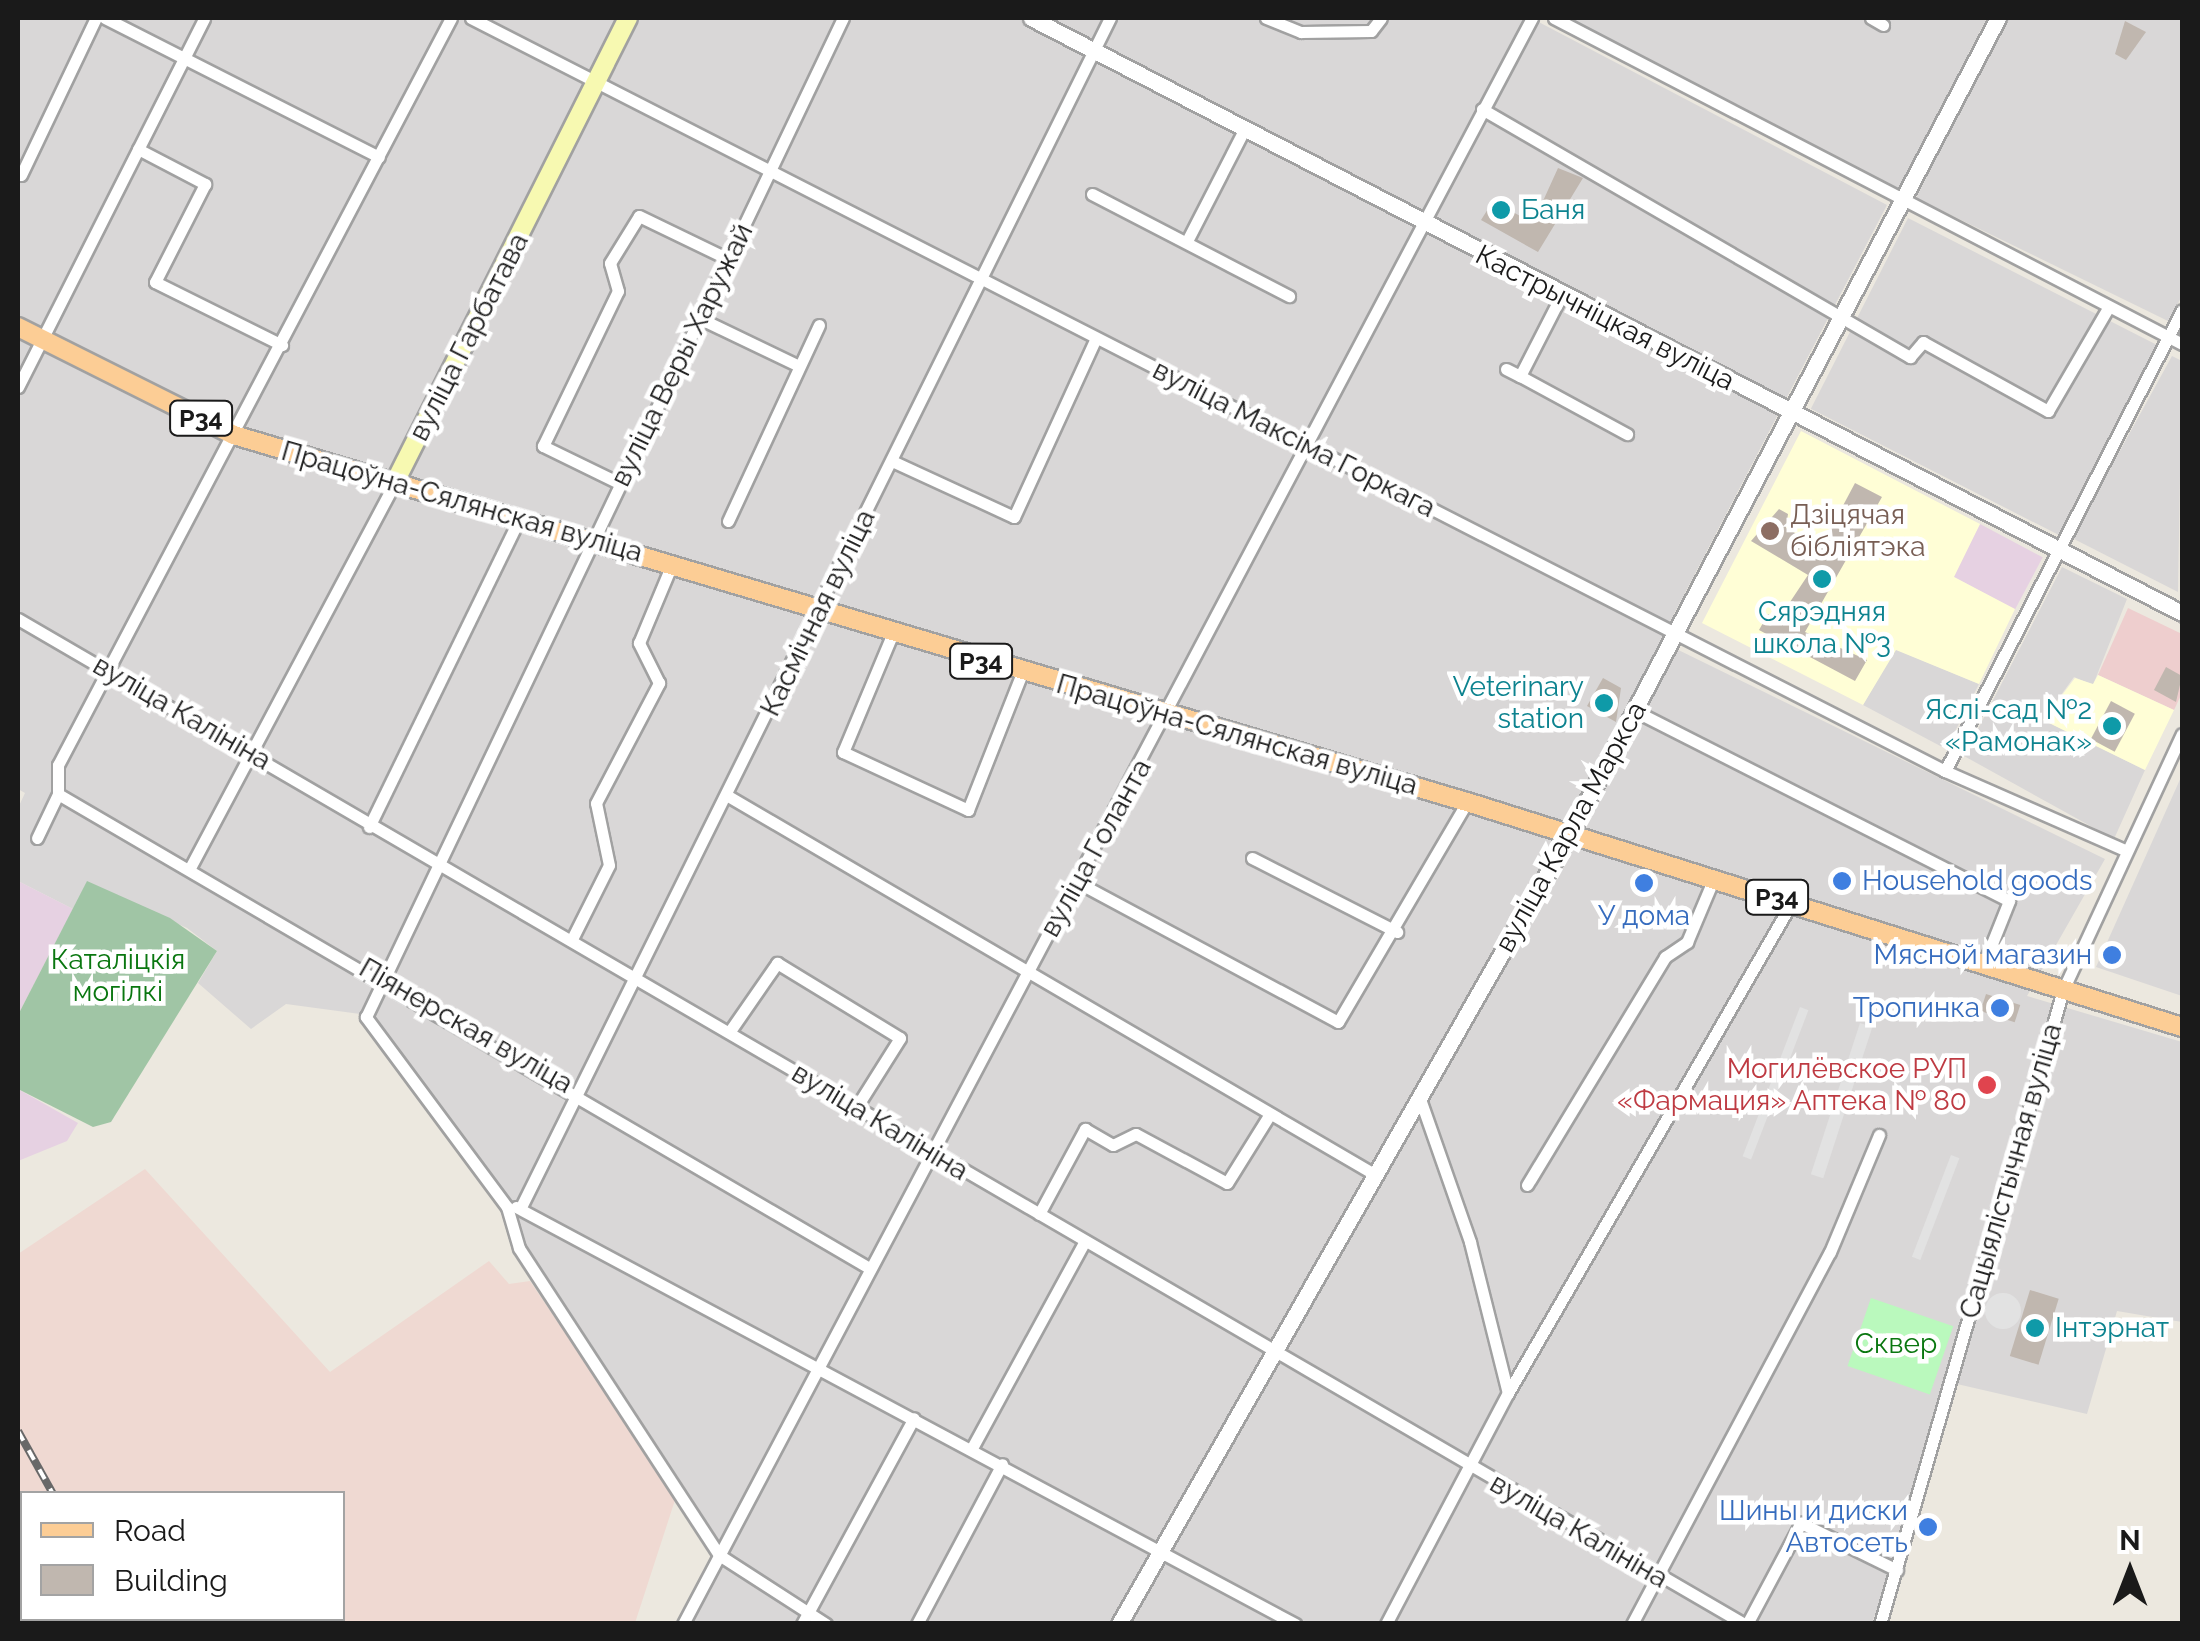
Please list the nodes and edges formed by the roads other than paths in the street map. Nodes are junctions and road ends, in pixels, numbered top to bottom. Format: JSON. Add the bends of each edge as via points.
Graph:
{"nodes":[{"id":1,"x":96,"y":18,"type":"edge"},
{"id":2,"x":104,"y":18,"type":"edge"},
{"id":3,"x":204,"y":18,"type":"edge"},
{"id":4,"x":451,"y":18,"type":"edge"},
{"id":5,"x":471,"y":18,"type":"edge"},
{"id":6,"x":628,"y":18,"type":"edge"},
{"id":7,"x":843,"y":18,"type":"edge"},
{"id":8,"x":1031,"y":18,"type":"edge"},
{"id":9,"x":1110,"y":18,"type":"edge"},
{"id":10,"x":1266,"y":18,"type":"edge"},
{"id":11,"x":1380,"y":18,"type":"edge"},
{"id":12,"x":1532,"y":18,"type":"edge"},
{"id":13,"x":1554,"y":18,"type":"edge"},
{"id":14,"x":1870,"y":18,"type":"edge"},
{"id":15,"x":1998,"y":18,"type":"edge"},
{"id":16,"x":1884,"y":24,"type":"dead end"},
{"id":17,"x":1092,"y":50,"type":"junction"},
{"id":18,"x":184,"y":58,"type":"junction"},
{"id":19,"x":598,"y":82,"type":"junction"},
{"id":20,"x":1482,"y":108,"type":"junction"},
{"id":21,"x":1246,"y":128,"type":"junction"},
{"id":22,"x":138,"y":149,"type":"junction"},
{"id":23,"x":380,"y":157,"type":"junction"},
{"id":24,"x":772,"y":169,"type":"junction"},
{"id":25,"x":22,"y":176,"type":"dead end"},
{"id":26,"x":1092,"y":194,"type":"dead end"},
{"id":27,"x":1898,"y":198,"type":"junction"},
{"id":28,"x":1424,"y":224,"type":"junction"},
{"id":29,"x":1186,"y":241,"type":"junction"},
{"id":30,"x":728,"y":260,"type":"junction"},
{"id":31,"x":978,"y":278,"type":"junction"},
{"id":32,"x":1289,"y":296,"type":"dead end"},
{"id":33,"x":1561,"y":296,"type":"junction"},
{"id":34,"x":2108,"y":308,"type":"junction"},
{"id":35,"x":2182,"y":310,"type":"edge"},
{"id":36,"x":1843,"y":314,"type":"junction"},
{"id":37,"x":701,"y":319,"type":"junction"},
{"id":38,"x":819,"y":326,"type":"dead end"},
{"id":39,"x":18,"y":327,"type":"edge"},
{"id":40,"x":2168,"y":336,"type":"junction"},
{"id":41,"x":41,"y":339,"type":"junction"},
{"id":42,"x":1095,"y":340,"type":"junction"},
{"id":43,"x":2182,"y":344,"type":"edge"},
{"id":44,"x":282,"y":346,"type":"junction"},
{"id":45,"x":799,"y":366,"type":"junction"},
{"id":46,"x":1506,"y":369,"type":"dead end"},
{"id":47,"x":1520,"y":376,"type":"junction"},
{"id":48,"x":18,"y":386,"type":"edge"},
{"id":49,"x":1788,"y":412,"type":"junction"},
{"id":50,"x":1627,"y":434,"type":"dead end"},
{"id":51,"x":234,"y":435,"type":"junction"},
{"id":52,"x":1305,"y":441,"type":"junction"},
{"id":53,"x":892,"y":461,"type":"junction"},
{"id":54,"x":394,"y":484,"type":"junction"},
{"id":55,"x":620,"y":484,"type":"junction"},
{"id":56,"x":520,"y":518,"type":"junction"},
{"id":57,"x":728,"y":520,"type":"dead end"},
{"id":58,"x":595,"y":540,"type":"junction"},
{"id":59,"x":2056,"y":549,"type":"junction"},
{"id":60,"x":672,"y":564,"type":"junction"},
{"id":61,"x":817,"y":611,"type":"junction"},
{"id":62,"x":2182,"y":613,"type":"edge"},
{"id":63,"x":18,"y":619,"type":"edge"},
{"id":64,"x":1676,"y":633,"type":"junction"},
{"id":65,"x":892,"y":635,"type":"junction"},
{"id":66,"x":108,"y":670,"type":"junction"},
{"id":67,"x":1022,"y":673,"type":"junction"},
{"id":68,"x":1637,"y":712,"type":"junction"},
{"id":69,"x":1169,"y":714,"type":"junction"},
{"id":70,"x":2182,"y":734,"type":"edge"},
{"id":71,"x":252,"y":752,"type":"junction"},
{"id":72,"x":1945,"y":770,"type":"junction"},
{"id":73,"x":58,"y":794,"type":"junction"},
{"id":74,"x":728,"y":796,"type":"junction"},
{"id":75,"x":1467,"y":802,"type":"junction"},
{"id":76,"x":369,"y":827,"type":"junction"},
{"id":77,"x":1569,"y":835,"type":"junction"},
{"id":78,"x":36,"y":838,"type":"dead end"},
{"id":79,"x":2122,"y":849,"type":"junction"},
{"id":80,"x":1252,"y":858,"type":"dead end"},
{"id":81,"x":191,"y":866,"type":"junction"},
{"id":82,"x":441,"y":866,"type":"junction"},
{"id":83,"x":1714,"y":878,"type":"junction"},
{"id":84,"x":1077,"y":882,"type":"junction"},
{"id":85,"x":1792,"y":902,"type":"junction"},
{"id":86,"x":1397,"y":932,"type":"junction"},
{"id":87,"x":573,"y":937,"type":"junction"},
{"id":88,"x":1984,"y":966,"type":"junction"},
{"id":89,"x":1029,"y":971,"type":"junction"},
{"id":90,"x":638,"y":978,"type":"junction"},
{"id":91,"x":384,"y":980,"type":"junction"},
{"id":92,"x":2063,"y":990,"type":"junction"},
{"id":93,"x":2182,"y":1027,"type":"edge"},
{"id":94,"x":730,"y":1031,"type":"junction"},
{"id":95,"x":582,"y":1093,"type":"junction"},
{"id":96,"x":1419,"y":1095,"type":"junction"},
{"id":97,"x":856,"y":1108,"type":"junction"},
{"id":98,"x":1270,"y":1114,"type":"junction"},
{"id":99,"x":1880,"y":1135,"type":"dead end"},
{"id":100,"x":932,"y":1154,"type":"junction"},
{"id":101,"x":1372,"y":1173,"type":"junction"},
{"id":102,"x":1527,"y":1186,"type":"dead end"},
{"id":103,"x":506,"y":1207,"type":"junction"},
{"id":104,"x":522,"y":1207,"type":"junction"},
{"id":105,"x":1039,"y":1214,"type":"junction"},
{"id":106,"x":1084,"y":1243,"type":"junction"},
{"id":107,"x":869,"y":1268,"type":"junction"},
{"id":108,"x":1276,"y":1347,"type":"junction"},
{"id":109,"x":818,"y":1369,"type":"junction"},
{"id":110,"x":1508,"y":1393,"type":"junction"},
{"id":111,"x":914,"y":1418,"type":"junction"},
{"id":112,"x":972,"y":1448,"type":"junction"},
{"id":113,"x":1002,"y":1464,"type":"junction"},
{"id":114,"x":1470,"y":1468,"type":"junction"},
{"id":115,"x":1160,"y":1553,"type":"junction"},
{"id":116,"x":718,"y":1554,"type":"junction"},
{"id":117,"x":1897,"y":1570,"type":"junction"},
{"id":118,"x":1657,"y":1578,"type":"junction"},
{"id":119,"x":805,"y":1618,"type":"edge"},
{"id":120,"x":684,"y":1624,"type":"edge"},
{"id":121,"x":826,"y":1624,"type":"edge"},
{"id":122,"x":916,"y":1624,"type":"edge"},
{"id":123,"x":1118,"y":1624,"type":"edge"},
{"id":124,"x":1296,"y":1624,"type":"edge"},
{"id":125,"x":1386,"y":1624,"type":"edge"},
{"id":126,"x":1632,"y":1624,"type":"edge"},
{"id":127,"x":1746,"y":1624,"type":"edge"},
{"id":128,"x":1880,"y":1624,"type":"edge"}],
"edges":[{"from":1,"to":25,"type":"street"},
{"from":2,"to":18,"type":"street"},
{"from":3,"to":18,"type":"street"},
{"from":4,"to":23,"type":"street"},
{"from":5,"to":19,"type":"street","name":"вуліца Максіма Горкага"},
{"from":6,"to":19,"type":"main road","name":"вуліца Гарбатава"},
{"from":7,"to":24,"type":"street","name":"вуліца Веры Харужай"},
{"from":8,"to":17,"type":"street","name":"Кастрычніцкая вуліца"},
{"from":9,"to":17,"type":"street","name":"Касмічная вуліца"},
{"from":10,"to":11,"type":"street","via":[[1301,32],[1371,31]]},
{"from":12,"to":20,"type":"street","name":"вуліца Голанта"},
{"from":13,"to":27,"type":"street"},
{"from":14,"to":16,"type":"street"},
{"from":15,"to":27,"type":"street","name":"вуліца Карла Маркса"},
{"from":17,"to":21,"type":"street","name":"Кастрычніцкая вуліца"},
{"from":17,"to":31,"type":"street","name":"Касмічная вуліца"},
{"from":18,"to":22,"type":"street"},
{"from":18,"to":23,"type":"street"},
{"from":19,"to":24,"type":"street","name":"вуліца Максіма Горкага"},
{"from":19,"to":54,"type":"main road","name":"вуліца Гарбатава"},
{"from":20,"to":28,"type":"street","name":"вуліца Голанта"},
{"from":20,"to":36,"type":"street"},
{"from":21,"to":28,"type":"street","name":"Кастрычніцкая вуліца"},
{"from":21,"to":29,"type":"street"},
{"from":22,"to":41,"type":"street"},
{"from":22,"to":44,"type":"street","via":[[205,184],[155,282]]},
{"from":23,"to":44,"type":"street"},
{"from":24,"to":30,"type":"street","name":"вуліца Веры Харужай"},
{"from":24,"to":31,"type":"street","name":"вуліца Максіма Горкага"},
{"from":26,"to":29,"type":"street"},
{"from":27,"to":34,"type":"street"},
{"from":27,"to":36,"type":"street","name":"вуліца Карла Маркса"},
{"from":28,"to":33,"type":"street","name":"Кастрычніцкая вуліца"},
{"from":28,"to":52,"type":"street","name":"вуліца Голанта"},
{"from":29,"to":32,"type":"street"},
{"from":30,"to":37,"type":"street","name":"вуліца Веры Харужай"},
{"from":30,"to":55,"type":"street","via":[[640,216],[610,264],[618,291],[542,446]]},
{"from":31,"to":42,"type":"street","name":"вуліца Максіма Горкага"},
{"from":31,"to":53,"type":"street","name":"Касмічная вуліца"},
{"from":33,"to":47,"type":"street"},
{"from":33,"to":49,"type":"street","name":"Кастрычніцкая вуліца"},
{"from":34,"to":36,"type":"street","via":[[2048,410],[1923,342],[1910,358]]},
{"from":34,"to":40,"type":"street"},
{"from":35,"to":40,"type":"street"},
{"from":36,"to":49,"type":"street","name":"вуліца Карла Маркса"},
{"from":37,"to":45,"type":"street"},
{"from":37,"to":55,"type":"street","name":"вуліца Веры Харужай"},
{"from":38,"to":45,"type":"street"},
{"from":39,"to":41,"type":"main road","name":"Працоўна-Сялянская вуліца","number":"Р34"},
{"from":40,"to":43,"type":"street"},
{"from":40,"to":59,"type":"street"},
{"from":41,"to":48,"type":"street"},
{"from":41,"to":51,"type":"main road","name":"Працоўна-Сялянская вуліца","number":"Р34"},
{"from":42,"to":52,"type":"street","name":"вуліца Максіма Горкага"},
{"from":42,"to":53,"type":"street","via":[[1014,517]]},
{"from":44,"to":51,"type":"street"},
{"from":45,"to":57,"type":"street"},
{"from":46,"to":47,"type":"street"},
{"from":47,"to":50,"type":"street"},
{"from":49,"to":59,"type":"street","name":"Кастрычніцкая вуліца"},
{"from":49,"to":64,"type":"street","name":"вуліца Карла Маркса"},
{"from":51,"to":54,"type":"main road","name":"Працоўна-Сялянская вуліца","number":"Р34"},
{"from":51,"to":66,"type":"street"},
{"from":52,"to":64,"type":"street","name":"вуліца Максіма Горкага"},
{"from":52,"to":69,"type":"street","name":"вуліца Голанта"},
{"from":53,"to":61,"type":"street","name":"Касмічная вуліца"},
{"from":54,"to":56,"type":"main road","name":"Працоўна-Сялянская вуліца","number":"Р34"},
{"from":54,"to":71,"type":"street","name":"вуліца Гарбатава"},
{"from":55,"to":58,"type":"street","name":"вуліца Веры Харужай"},
{"from":56,"to":58,"type":"main road","name":"Працоўна-Сялянская вуліца","number":"Р34"},
{"from":56,"to":76,"type":"street"},
{"from":58,"to":60,"type":"main road","name":"Працоўна-Сялянская вуліца","number":"Р34"},
{"from":58,"to":82,"type":"street","name":"вуліца Веры Харужай"},
{"from":59,"to":62,"type":"street","name":"Кастрычніцкая вуліца"},
{"from":59,"to":72,"type":"street"},
{"from":60,"to":61,"type":"main road","name":"Працоўна-Сялянская вуліца","number":"Р34"},
{"from":60,"to":87,"type":"street","via":[[640,643],[659,683],[596,804],[608,865]]},
{"from":61,"to":65,"type":"main road","name":"Працоўна-Сялянская вуліца","number":"Р34"},
{"from":61,"to":74,"type":"street","name":"Касмічная вуліца"},
{"from":63,"to":66,"type":"street","name":"вуліца Калініна"},
{"from":64,"to":68,"type":"street","name":"вуліца Карла Маркса"},
{"from":64,"to":72,"type":"street","name":"вуліца Максіма Горкага"},
{"from":65,"to":67,"type":"main road","name":"Працоўна-Сялянская вуліца","number":"Р34"},
{"from":65,"to":67,"type":"street","via":[[844,752],[968,810]]},
{"from":66,"to":71,"type":"street","name":"вуліца Калініна"},
{"from":66,"to":73,"type":"street","via":[[58,766]]},
{"from":67,"to":69,"type":"main road","name":"Працоўна-Сялянская вуліца","number":"Р34"},
{"from":68,"to":77,"type":"street","name":"вуліца Карла Маркса"},
{"from":68,"to":88,"type":"street","via":[[2010,901]]},
{"from":69,"to":75,"type":"main road","name":"Працоўна-Сялянская вуліца","number":"Р34"},
{"from":69,"to":84,"type":"street","name":"вуліца Голанта"},
{"from":70,"to":79,"type":"street","name":"Сацыялістычная вуліца"},
{"from":71,"to":76,"type":"street","name":"вуліца Калініна"},
{"from":71,"to":81,"type":"street","name":"вуліца Гарбатава"},
{"from":72,"to":79,"type":"street","name":"вуліца Максіма Горкага"},
{"from":73,"to":78,"type":"street"},
{"from":73,"to":81,"type":"street","name":"Піянерская вуліца"},
{"from":74,"to":89,"type":"street"},
{"from":74,"to":90,"type":"street","name":"Касмічная вуліца"},
{"from":75,"to":77,"type":"main road","name":"Працоўна-Сялянская вуліца","number":"Р34"},
{"from":75,"to":86,"type":"street"},
{"from":76,"to":82,"type":"street","name":"вуліца Калініна"},
{"from":77,"to":83,"type":"main road","name":"Працоўна-Сялянская вуліца","number":"Р34"},
{"from":77,"to":96,"type":"street","name":"вуліца Карла Маркса"},
{"from":79,"to":92,"type":"street","name":"Сацыялістычная вуліца"},
{"from":80,"to":86,"type":"street"},
{"from":81,"to":91,"type":"street","name":"Піянерская вуліца"},
{"from":82,"to":87,"type":"street","name":"вуліца Калініна"},
{"from":82,"to":91,"type":"street","name":"вуліца Веры Харужай"},
{"from":83,"to":85,"type":"main road","name":"Працоўна-Сялянская вуліца","number":"Р34"},
{"from":83,"to":102,"type":"street","via":[[1687,942],[1665,957]]},
{"from":84,"to":86,"type":"street","via":[[1338,1022]]},
{"from":84,"to":89,"type":"street","name":"вуліца Голанта"},
{"from":85,"to":88,"type":"main road","name":"Працоўна-Сялянская вуліца","number":"Р34"},
{"from":85,"to":110,"type":"street"},
{"from":87,"to":90,"type":"street","name":"вуліца Калініна"},
{"from":88,"to":92,"type":"main road","name":"Працоўна-Сялянская вуліца","number":"Р34"},
{"from":89,"to":98,"type":"street"},
{"from":89,"to":100,"type":"street","name":"вуліца Голанта"},
{"from":90,"to":94,"type":"street","name":"вуліца Калініна"},
{"from":90,"to":95,"type":"street","name":"Касмічная вуліца"},
{"from":91,"to":95,"type":"street","name":"Піянерская вуліца"},
{"from":91,"to":103,"type":"street","name":"вуліца Веры Харужай","via":[[366,1017]]},
{"from":92,"to":93,"type":"main road","name":"Працоўна-Сялянская вуліца","number":"Р34"},
{"from":92,"to":117,"type":"street","name":"Сацыялістычная вуліца"},
{"from":94,"to":97,"type":"street","name":"вуліца Калініна"},
{"from":94,"to":97,"type":"street","via":[[778,963],[900,1038]]},
{"from":95,"to":104,"type":"street","name":"Касмічная вуліца"},
{"from":95,"to":107,"type":"street","name":"Піянерская вуліца"},
{"from":96,"to":101,"type":"street","name":"вуліца Карла Маркса"},
{"from":96,"to":110,"type":"street","via":[[1470,1242]]},
{"from":97,"to":100,"type":"street","name":"вуліца Калініна"},
{"from":98,"to":101,"type":"street"},
{"from":98,"to":105,"type":"street","via":[[1228,1183],[1136,1134],[1113,1144],[1086,1129]]},
{"from":99,"to":118,"type":"street","via":[[1830,1252]]},
{"from":100,"to":105,"type":"street","name":"вуліца Калініна"},
{"from":100,"to":107,"type":"street","name":"вуліца Голанта"},
{"from":101,"to":108,"type":"street","name":"вуліца Карла Маркса"},
{"from":103,"to":104,"type":"street"},
{"from":103,"to":116,"type":"street","via":[[518,1246]]},
{"from":104,"to":109,"type":"street"},
{"from":105,"to":106,"type":"street","name":"вуліца Калініна"},
{"from":106,"to":108,"type":"street","name":"вуліца Калініна"},
{"from":106,"to":112,"type":"street"},
{"from":107,"to":109,"type":"street","name":"вуліца Голанта"},
{"from":108,"to":114,"type":"street","name":"вуліца Калініна"},
{"from":108,"to":115,"type":"street","name":"вуліца Карла Маркса"},
{"from":109,"to":111,"type":"street"},
{"from":109,"to":116,"type":"street","name":"вуліца Голанта"},
{"from":110,"to":114,"type":"street"},
{"from":111,"to":112,"type":"street"},
{"from":111,"to":119,"type":"street"},
{"from":112,"to":113,"type":"street"},
{"from":113,"to":115,"type":"street"},
{"from":113,"to":122,"type":"street"},
{"from":114,"to":118,"type":"street","name":"вуліца Калініна"},
{"from":114,"to":125,"type":"street"},
{"from":115,"to":123,"type":"street","name":"вуліца Карла Маркса"},
{"from":115,"to":124,"type":"street"},
{"from":116,"to":119,"type":"street"},
{"from":116,"to":120,"type":"street","name":"вуліца Голанта"},
{"from":117,"to":127,"type":"street","via":[[1801,1523]]},
{"from":117,"to":128,"type":"street","name":"Сацыялістычная вуліца"},
{"from":118,"to":126,"type":"street"},
{"from":118,"to":127,"type":"street","name":"вуліца Калініна"},
{"from":119,"to":121,"type":"street"}]}
